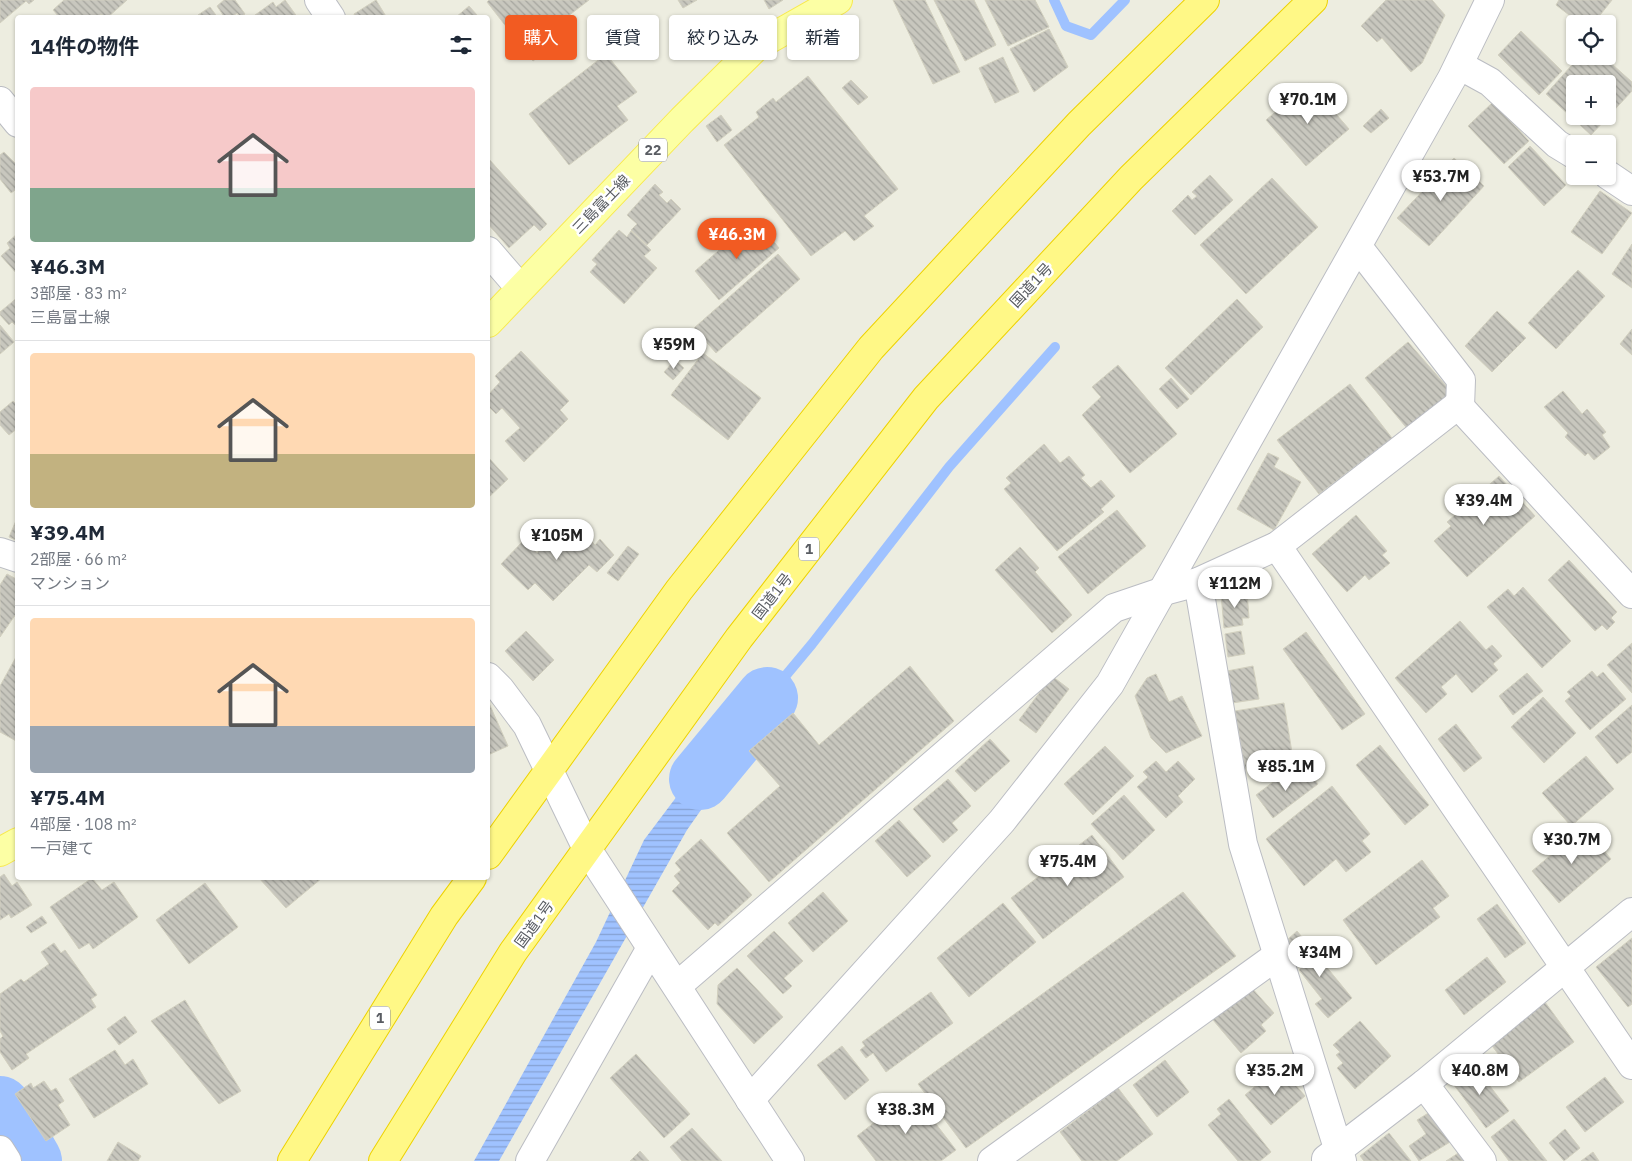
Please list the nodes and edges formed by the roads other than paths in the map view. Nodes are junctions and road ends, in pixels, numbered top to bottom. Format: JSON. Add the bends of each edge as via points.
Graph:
{"nodes":[{"id":1,"x":320,"y":0,"type":"edge"},
{"id":2,"x":838,"y":0,"type":"edge"},
{"id":3,"x":1205,"y":0,"type":"edge"},
{"id":4,"x":1313,"y":0,"type":"edge"},
{"id":5,"x":1490,"y":0,"type":"edge"},
{"id":6,"x":329,"y":15,"type":"edge"},
{"id":7,"x":1458,"y":65,"type":"junction"},
{"id":8,"x":1566,"y":150,"type":"edge"},
{"id":9,"x":1616,"y":180,"type":"edge"},
{"id":10,"x":1632,"y":191,"type":"edge"},
{"id":11,"x":1358,"y":247,"type":"junction"},
{"id":12,"x":490,"y":253,"type":"edge"},
{"id":13,"x":520,"y":288,"type":"junction"},
{"id":14,"x":490,"y":321,"type":"edge"},
{"id":15,"x":1460,"y":407,"type":"junction"},
{"id":16,"x":1277,"y":546,"type":"junction"},
{"id":17,"x":0,"y":552,"type":"edge"},
{"id":18,"x":15,"y":557,"type":"edge"},
{"id":19,"x":1198,"y":582,"type":"junction"},
{"id":20,"x":1164,"y":590,"type":"junction"},
{"id":21,"x":1632,"y":594,"type":"edge"},
{"id":22,"x":490,"y":679,"type":"edge"},
{"id":23,"x":549,"y":770,"type":"junction"},
{"id":24,"x":15,"y":844,"type":"edge"},
{"id":25,"x":0,"y":852,"type":"edge"},
{"id":26,"x":490,"y":853,"type":"edge"},
{"id":27,"x":591,"y":855,"type":"junction"},
{"id":28,"x":471,"y":880,"type":"edge"},
{"id":29,"x":1632,"y":912,"type":"edge"},
{"id":30,"x":646,"y":941,"type":"junction"},
{"id":31,"x":1278,"y":955,"type":"junction"},
{"id":32,"x":1564,"y":966,"type":"junction"},
{"id":33,"x":677,"y":986,"type":"junction"},
{"id":34,"x":1632,"y":1065,"type":"edge"},
{"id":35,"x":1424,"y":1084,"type":"junction"},
{"id":36,"x":750,"y":1100,"type":"junction"},
{"id":37,"x":0,"y":1150,"type":"edge"},
{"id":38,"x":1335,"y":1157,"type":"edge"},
{"id":39,"x":7,"y":1161,"type":"edge"},
{"id":40,"x":292,"y":1161,"type":"edge"},
{"id":41,"x":383,"y":1161,"type":"edge"},
{"id":42,"x":530,"y":1161,"type":"edge"},
{"id":43,"x":790,"y":1161,"type":"edge"},
{"id":44,"x":992,"y":1161,"type":"edge"},
{"id":45,"x":1482,"y":1161,"type":"edge"}],
"edges":[{"from":1,"to":6,"type":"street"},
{"from":2,"to":13,"type":"main road","name":"三島富士線","number":"22","via":[[757,46]]},
{"from":3,"to":23,"type":"highway","via":[[1079,124],[871,348],[679,590]]},
{"from":4,"to":27,"type":"highway","name":"国道1号","number":"1","via":[[1131,178],[926,398],[739,638]]},
{"from":5,"to":7,"type":"street"},
{"from":7,"to":8,"type":"street","via":[[1490,82]]},
{"from":7,"to":11,"type":"street"},
{"from":9,"to":10,"type":"street"},
{"from":11,"to":15,"type":"street","via":[[1461,380]]},
{"from":11,"to":20,"type":"street"},
{"from":12,"to":13,"type":"street"},
{"from":13,"to":14,"type":"main road","name":"三島富士線","number":"22"},
{"from":15,"to":16,"type":"street","via":[[1458,405]]},
{"from":15,"to":21,"type":"street"},
{"from":16,"to":19,"type":"street"},
{"from":16,"to":32,"type":"street"},
{"from":17,"to":18,"type":"street"},
{"from":19,"to":20,"type":"street"},
{"from":19,"to":31,"type":"street","via":[[1243,844]]},
{"from":20,"to":33,"type":"street","via":[[1114,608]]},
{"from":20,"to":36,"type":"street","via":[[1110,684],[1002,820]]},
{"from":22,"to":23,"type":"street","via":[[527,725]]},
{"from":23,"to":26,"type":"highway"},
{"from":23,"to":27,"type":"street"},
{"from":24,"to":25,"type":"main road"},
{"from":27,"to":30,"type":"street"},
{"from":27,"to":41,"type":"highway","name":"国道1号","number":"1","via":[[513,952]]},
{"from":28,"to":40,"type":"highway","number":"1","via":[[444,916]]},
{"from":29,"to":32,"type":"street"},
{"from":30,"to":33,"type":"street"},
{"from":30,"to":42,"type":"street"},
{"from":31,"to":38,"type":"street"},
{"from":31,"to":44,"type":"street"},
{"from":32,"to":34,"type":"street"},
{"from":32,"to":35,"type":"street"},
{"from":33,"to":36,"type":"street"},
{"from":35,"to":38,"type":"street"},
{"from":35,"to":45,"type":"street"},
{"from":36,"to":43,"type":"street"},
{"from":37,"to":39,"type":"street"}]}
